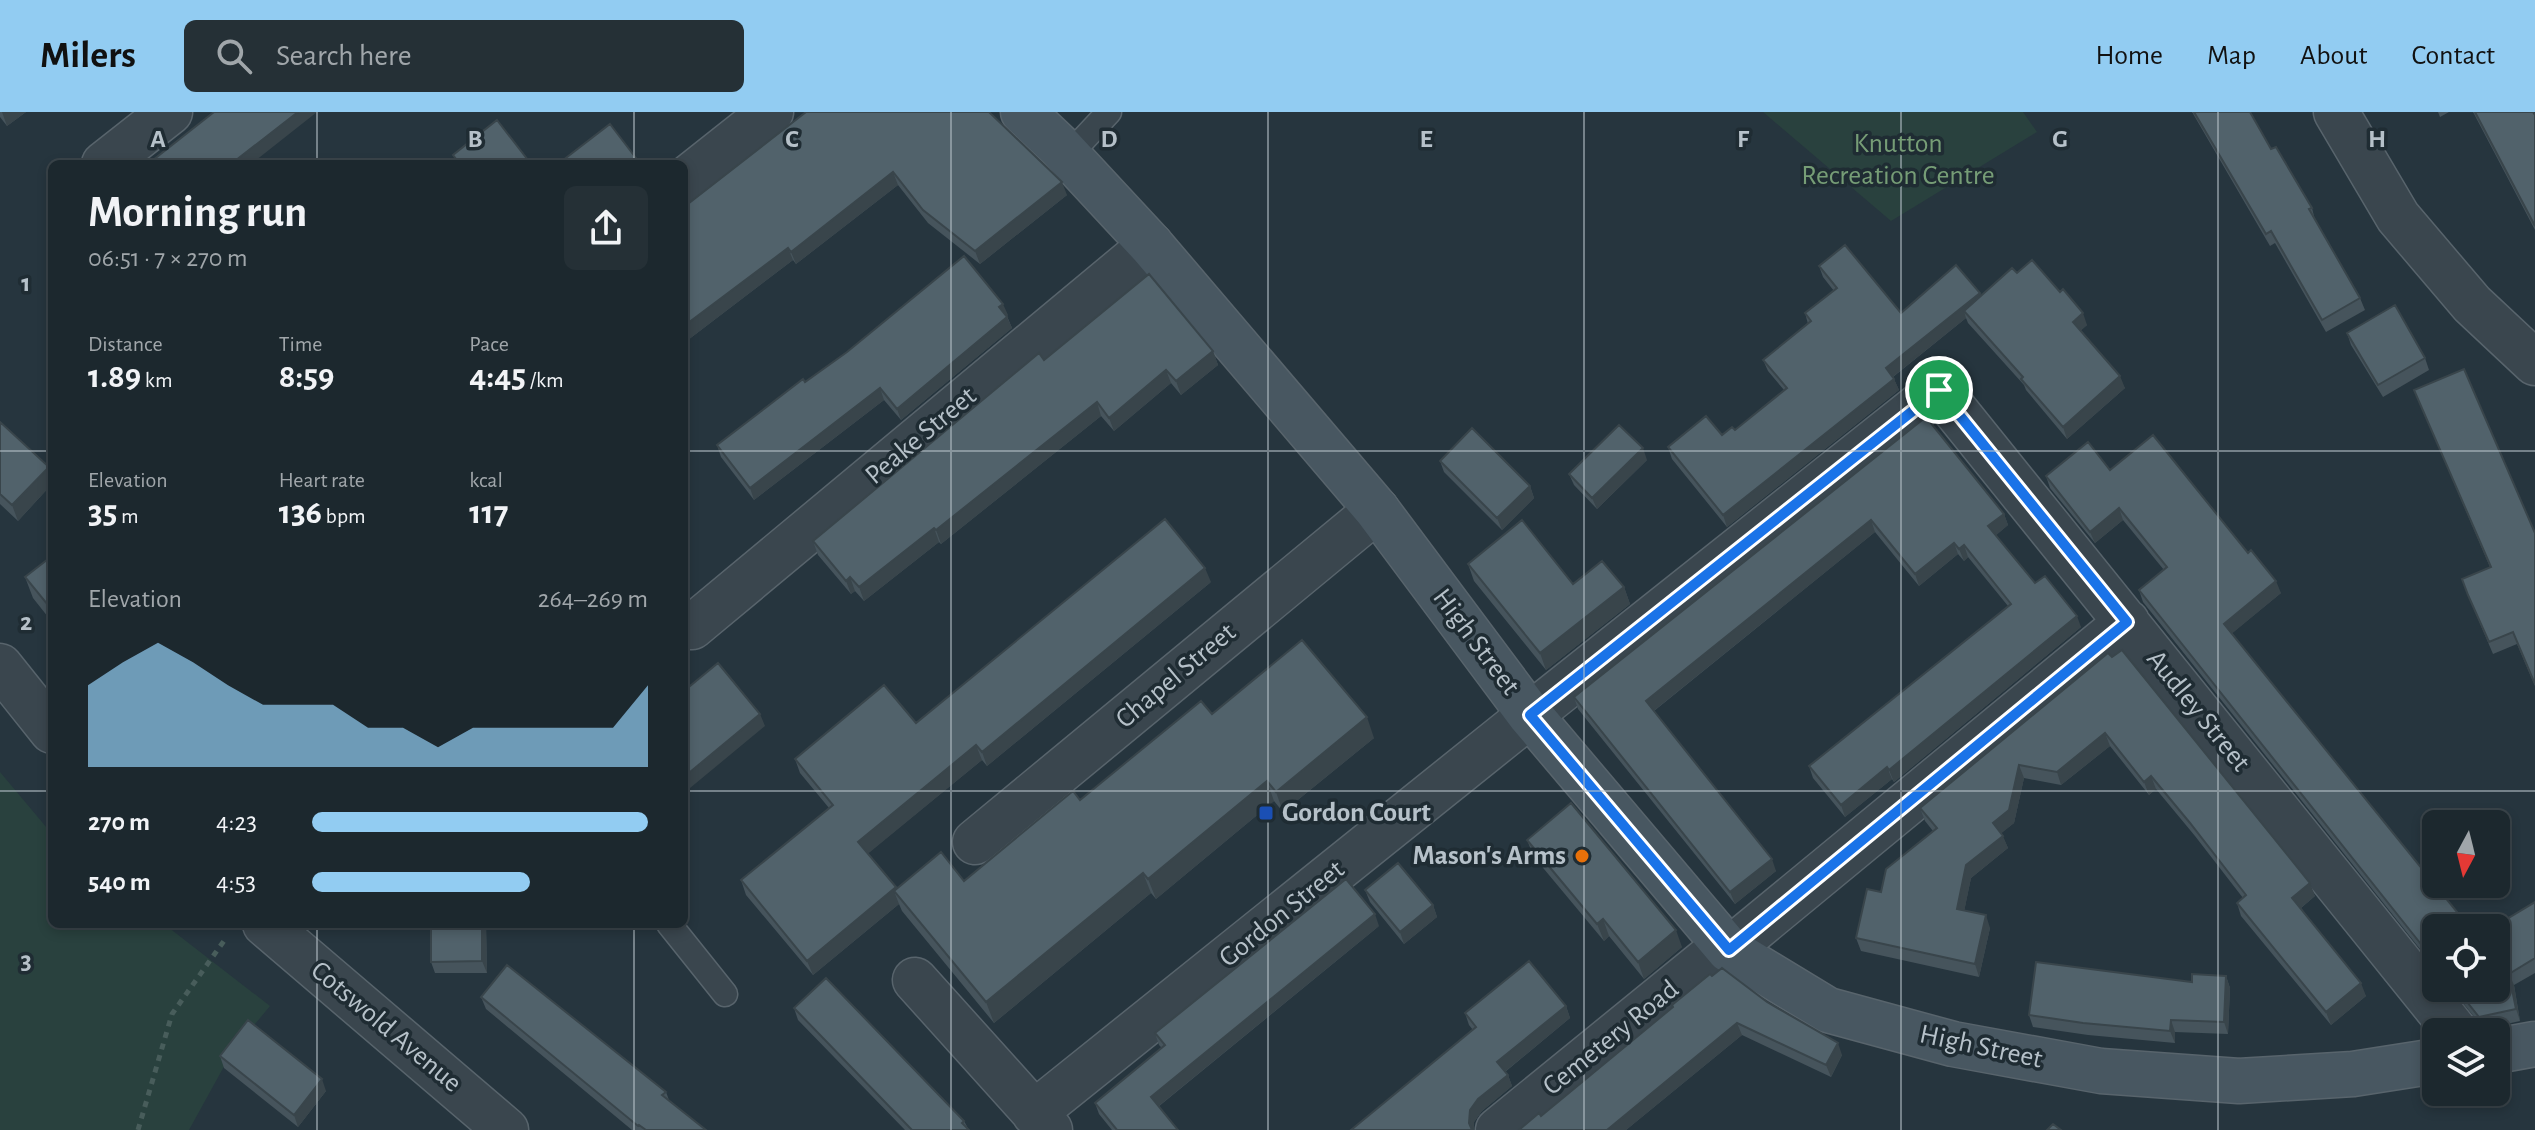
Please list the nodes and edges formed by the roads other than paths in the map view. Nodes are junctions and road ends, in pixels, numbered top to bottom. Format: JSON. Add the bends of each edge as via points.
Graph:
{"nodes":[{"id":1,"x":170,"y":112,"type":"edge"},
{"id":2,"x":771,"y":112,"type":"edge"},
{"id":3,"x":1023,"y":112,"type":"edge"},
{"id":4,"x":1109,"y":112,"type":"edge"},
{"id":5,"x":2336,"y":112,"type":"edge"},
{"id":6,"x":1067,"y":157,"type":"junction"},
{"id":7,"x":109,"y":160,"type":"edge"},
{"id":8,"x":688,"y":178,"type":"edge"},
{"id":9,"x":1151,"y":245,"type":"junction"},
{"id":10,"x":2535,"y":363,"type":"edge"},
{"id":11,"x":1828,"y":480,"type":"joint"},
{"id":12,"x":1377,"y":510,"type":"junction"},
{"id":13,"x":2127,"y":622,"type":"junction"},
{"id":14,"x":692,"y":627,"type":"dead end"},
{"id":15,"x":0,"y":666,"type":"edge"},
{"id":16,"x":1530,"y":715,"type":"junction"},
{"id":17,"x":48,"y":726,"type":"edge"},
{"id":18,"x":975,"y":842,"type":"dead end"},
{"id":19,"x":672,"y":928,"type":"edge"},
{"id":20,"x":270,"y":931,"type":"edge"},
{"id":21,"x":1726,"y":948,"type":"junction"},
{"id":22,"x":915,"y":980,"type":"dead end"},
{"id":23,"x":725,"y":994,"type":"dead end"},
{"id":24,"x":2445,"y":1018,"type":"edge"},
{"id":25,"x":2535,"y":1044,"type":"edge"},
{"id":26,"x":2510,"y":1048,"type":"edge"},
{"id":27,"x":2422,"y":1063,"type":"edge"},
{"id":28,"x":1042,"y":1121,"type":"edge"},
{"id":29,"x":506,"y":1130,"type":"edge"},
{"id":30,"x":1498,"y":1130,"type":"edge"}],
"edges":[{"from":1,"to":7,"type":"street"},
{"from":2,"to":8,"type":"street"},
{"from":3,"to":6,"type":"main road","name":"High Street"},
{"from":4,"to":6,"type":"lane"},
{"from":5,"to":10,"type":"street","via":[[2398,217],[2472,304]]},
{"from":6,"to":9,"type":"main road","name":"High Street"},
{"from":9,"to":12,"type":"main road","name":"High Street"},
{"from":9,"to":14,"type":"street","name":"Peake Street"},
{"from":11,"to":13,"type":"street","name":"Audley Street","via":[[1939,390]]},
{"from":11,"to":16,"type":"street","name":"Gordon Street"},
{"from":12,"to":16,"type":"main road","name":"High Street"},
{"from":12,"to":18,"type":"street","name":"Chapel Street"},
{"from":13,"to":21,"type":"street","name":"Cemetery Road"},
{"from":13,"to":24,"type":"street","name":"Audley Street"},
{"from":15,"to":17,"type":"street"},
{"from":16,"to":21,"type":"main road","name":"High Street"},
{"from":16,"to":28,"type":"street","name":"Gordon Street"},
{"from":19,"to":23,"type":"lane"},
{"from":20,"to":29,"type":"street","name":"Cotswold Avenue"},
{"from":21,"to":27,"type":"main road","name":"High Street","via":[[1828,1010],[1953,1044],[2101,1071],[2239,1081],[2353,1074]]},
{"from":21,"to":30,"type":"street","name":"Cemetery Road"},
{"from":22,"to":28,"type":"street"},
{"from":25,"to":26,"type":"main road"}]}
